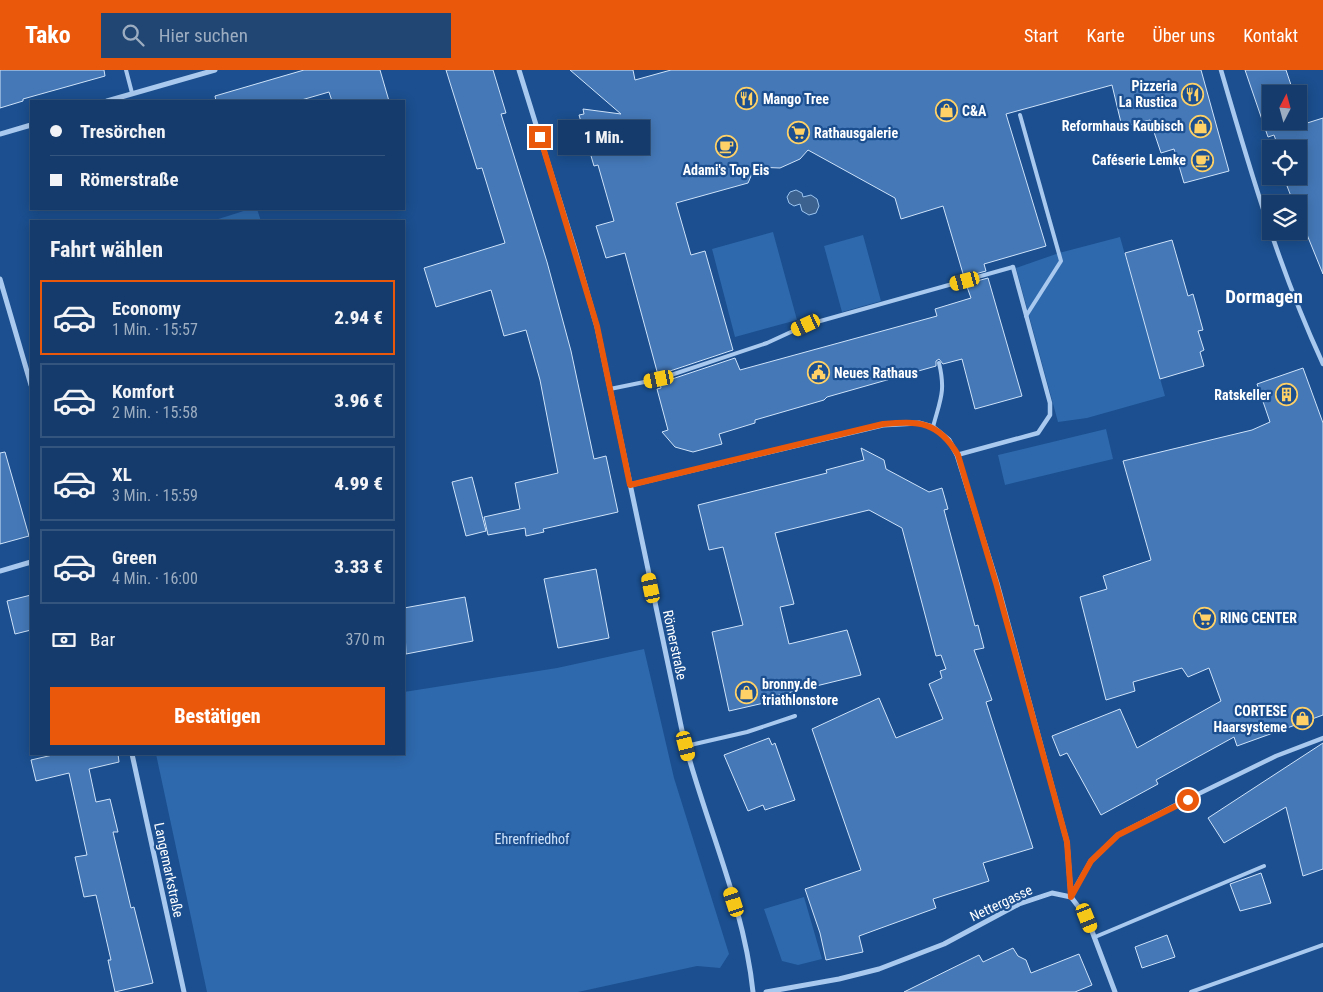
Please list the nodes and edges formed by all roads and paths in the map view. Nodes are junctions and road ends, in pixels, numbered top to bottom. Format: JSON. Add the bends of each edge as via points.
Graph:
{"nodes":[{"id":1,"x":126,"y":70,"type":"edge"},
{"id":2,"x":215,"y":70,"type":"edge"},
{"id":3,"x":518,"y":70,"type":"edge"},
{"id":4,"x":1221,"y":70,"type":"edge"},
{"id":5,"x":132,"y":93,"type":"junction"},
{"id":6,"x":110,"y":100,"type":"edge"},
{"id":7,"x":1020,"y":116,"type":"dead end"},
{"id":8,"x":30,"y":124,"type":"edge"},
{"id":9,"x":0,"y":134,"type":"edge"},
{"id":10,"x":1013,"y":267,"type":"joint"},
{"id":11,"x":0,"y":279,"type":"edge"},
{"id":12,"x":1026,"y":316,"type":"junction"},
{"id":13,"x":939,"y":363,"type":"dead end"},
{"id":14,"x":1323,"y":364,"type":"edge"},
{"id":15,"x":30,"y":382,"type":"edge"},
{"id":16,"x":610,"y":389,"type":"junction"},
{"id":17,"x":933,"y":427,"type":"junction"},
{"id":18,"x":958,"y":455,"type":"junction"},
{"id":19,"x":630,"y":485,"type":"junction"},
{"id":20,"x":30,"y":562,"type":"edge"},
{"id":21,"x":0,"y":571,"type":"edge"},
{"id":22,"x":795,"y":716,"type":"dead end"},
{"id":23,"x":1323,"y":738,"type":"edge"},
{"id":24,"x":686,"y":746,"type":"junction"},
{"id":25,"x":132,"y":755,"type":"edge"},
{"id":26,"x":1188,"y":800,"type":"joint"},
{"id":27,"x":1264,"y":866,"type":"dead end"},
{"id":28,"x":1071,"y":897,"type":"junction"},
{"id":29,"x":1095,"y":937,"type":"junction"},
{"id":30,"x":1323,"y":944,"type":"edge"},
{"id":31,"x":184,"y":992,"type":"edge"},
{"id":32,"x":753,"y":992,"type":"edge"},
{"id":33,"x":766,"y":992,"type":"edge"},
{"id":34,"x":1115,"y":992,"type":"edge"},
{"id":35,"x":1191,"y":992,"type":"edge"}],
"edges":[{"from":1,"to":5,"type":"lane"},
{"from":2,"to":5,"type":"street"},
{"from":3,"to":16,"type":"street","name":"Römerstraße","via":[[587,290]]},
{"from":4,"to":14,"type":"street","via":[[1260,204]]},
{"from":5,"to":6,"type":"street"},
{"from":7,"to":12,"type":"lane","via":[[1061,261]]},
{"from":8,"to":9,"type":"street"},
{"from":10,"to":12,"type":"street"},
{"from":10,"to":16,"type":"lane","via":[[806,325],[767,343],[659,379]]},
{"from":11,"to":15,"type":"street"},
{"from":12,"to":18,"type":"street","via":[[1050,403],[1050,415],[1038,433]]},
{"from":13,"to":17,"type":"lane","via":[[944,383]]},
{"from":16,"to":19,"type":"street","name":"Römerstraße"},
{"from":17,"to":18,"type":"street","via":[[948,440]]},
{"from":17,"to":19,"type":"street","via":[[919,423],[883,424]]},
{"from":18,"to":28,"type":"street","via":[[1067,842]]},
{"from":19,"to":24,"type":"street","name":"Römerstraße"},
{"from":20,"to":21,"type":"street"},
{"from":22,"to":24,"type":"lane","via":[[747,732]]},
{"from":23,"to":26,"type":"street","via":[[1276,756]]},
{"from":24,"to":32,"type":"street","name":"Römerstraße","via":[[701,802],[744,929]]},
{"from":25,"to":31,"type":"street","name":"Langemarkstraße"},
{"from":26,"to":28,"type":"street","via":[[1118,835],[1091,861]]},
{"from":27,"to":29,"type":"lane"},
{"from":28,"to":29,"type":"street","via":[[1087,918]]},
{"from":28,"to":33,"type":"street","name":"Nettergasse","via":[[1052,893],[1019,904],[944,944],[879,969]]},
{"from":29,"to":34,"type":"street"},
{"from":30,"to":35,"type":"lane"}]}
